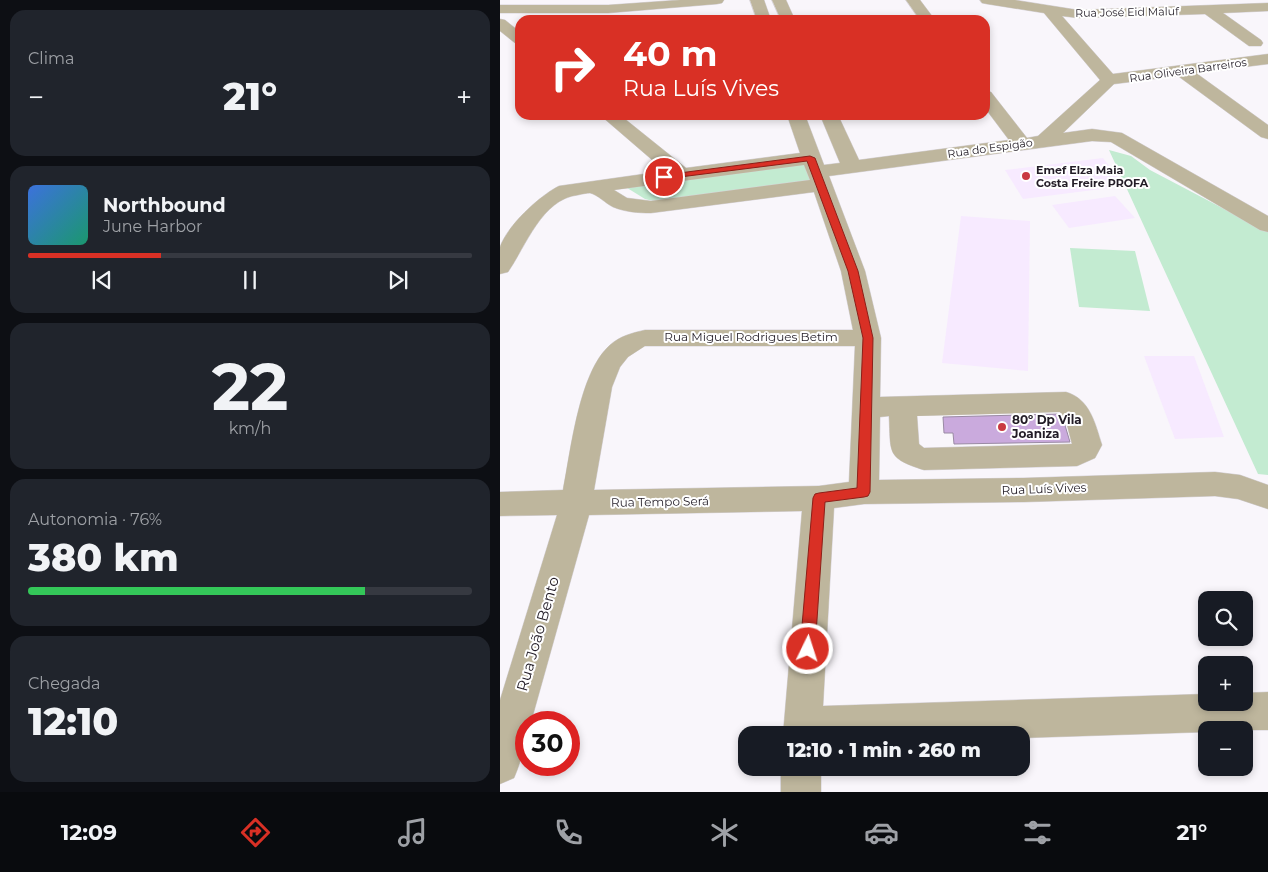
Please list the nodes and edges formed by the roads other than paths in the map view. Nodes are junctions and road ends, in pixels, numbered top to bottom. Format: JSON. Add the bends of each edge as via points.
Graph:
{"nodes":[{"id":1,"x":716,"y":0,"type":"edge"},
{"id":2,"x":757,"y":0,"type":"edge"},
{"id":3,"x":779,"y":0,"type":"edge"},
{"id":4,"x":914,"y":0,"type":"edge"},
{"id":5,"x":987,"y":0,"type":"edge"},
{"id":6,"x":650,"y":4,"type":"edge"},
{"id":7,"x":1268,"y":8,"type":"edge"},
{"id":8,"x":500,"y":9,"type":"edge"},
{"id":9,"x":1209,"y":10,"type":"junction"},
{"id":10,"x":1050,"y":11,"type":"junction"},
{"id":11,"x":762,"y":15,"type":"edge"},
{"id":12,"x":786,"y":15,"type":"edge"},
{"id":13,"x":924,"y":15,"type":"edge"},
{"id":14,"x":500,"y":23,"type":"edge"},
{"id":15,"x":515,"y":36,"type":"edge"},
{"id":16,"x":1255,"y":43,"type":"dead end"},
{"id":17,"x":1268,"y":59,"type":"edge"},
{"id":18,"x":1182,"y":71,"type":"junction"},
{"id":19,"x":1109,"y":80,"type":"junction"},
{"id":20,"x":990,"y":103,"type":"edge"},
{"id":21,"x":616,"y":120,"type":"edge"},
{"id":22,"x":798,"y":120,"type":"edge"},
{"id":23,"x":831,"y":120,"type":"edge"},
{"id":24,"x":1268,"y":132,"type":"edge"},
{"id":25,"x":1044,"y":141,"type":"junction"},
{"id":26,"x":1021,"y":144,"type":"junction"},
{"id":27,"x":852,"y":167,"type":"junction"},
{"id":28,"x":816,"y":172,"type":"junction"},
{"id":29,"x":682,"y":175,"type":"junction"},
{"id":30,"x":592,"y":186,"type":"junction"},
{"id":31,"x":1268,"y":225,"type":"edge"},
{"id":32,"x":508,"y":235,"type":"edge"},
{"id":33,"x":500,"y":267,"type":"edge"},
{"id":34,"x":868,"y":338,"type":"junction"},
{"id":35,"x":634,"y":341,"type":"joint"},
{"id":36,"x":866,"y":407,"type":"junction"},
{"id":37,"x":902,"y":407,"type":"junction"},
{"id":38,"x":864,"y":492,"type":"junction"},
{"id":39,"x":1268,"y":497,"type":"edge"},
{"id":40,"x":819,"y":498,"type":"junction"},
{"id":41,"x":500,"y":504,"type":"edge"},
{"id":42,"x":576,"y":504,"type":"junction"},
{"id":43,"x":1268,"y":711,"type":"edge"},
{"id":44,"x":802,"y":726,"type":"edge"},
{"id":45,"x":900,"y":726,"type":"edge"},
{"id":46,"x":500,"y":764,"type":"edge"},
{"id":47,"x":801,"y":776,"type":"edge"},
{"id":48,"x":801,"y":792,"type":"edge"}],
"edges":[{"from":1,"to":6,"type":"street"},
{"from":2,"to":11,"type":"street"},
{"from":3,"to":12,"type":"street"},
{"from":4,"to":13,"type":"street"},
{"from":5,"to":10,"type":"street","name":"Rua José Eid Maluf"},
{"from":6,"to":8,"type":"street","via":[[594,11]]},
{"from":7,"to":9,"type":"street","name":"Rua José Eid Maluf"},
{"from":9,"to":10,"type":"street","name":"Rua José Eid Maluf","via":[[1101,14]]},
{"from":9,"to":16,"type":"street"},
{"from":10,"to":19,"type":"street"},
{"from":14,"to":15,"type":"street"},
{"from":17,"to":18,"type":"street","name":"Rua Oliveira Barreiros"},
{"from":18,"to":19,"type":"street","name":"Rua Oliveira Barreiros"},
{"from":18,"to":24,"type":"street"},
{"from":19,"to":25,"type":"street","name":"Rua do Espigão"},
{"from":20,"to":26,"type":"street"},
{"from":21,"to":29,"type":"street"},
{"from":22,"to":28,"type":"street"},
{"from":23,"to":27,"type":"street"},
{"from":25,"to":26,"type":"street","name":"Rua do Espigão"},
{"from":25,"to":31,"type":"street","via":[[1092,135],[1115,137]]},
{"from":26,"to":27,"type":"street","name":"Rua do Espigão"},
{"from":27,"to":28,"type":"street","name":"Rua do Espigão"},
{"from":28,"to":29,"type":"street"},
{"from":28,"to":30,"type":"street","via":[[716,200],[650,207],[620,202]]},
{"from":28,"to":34,"type":"street","via":[[853,271]]},
{"from":29,"to":30,"type":"street"},
{"from":30,"to":32,"type":"street","via":[[566,190],[551,198]]},
{"from":32,"to":33,"type":"street"},
{"from":34,"to":35,"type":"street","name":"Rua Miguel Rodrigues Betim","via":[[665,336]]},
{"from":34,"to":36,"type":"street"},
{"from":35,"to":42,"type":"street","name":"Rua João Bento","via":[[608,364],[598,387]]},
{"from":36,"to":37,"type":"street"},
{"from":36,"to":38,"type":"street"},
{"from":37,"to":37,"type":"street","via":[[905,449],[924,459],[1077,455],[1087,445],[1076,412],[1066,402]]},
{"from":38,"to":39,"type":"street","name":"Rua Luís Vives","via":[[1215,484],[1240,487]]},
{"from":38,"to":40,"type":"street","name":"Rua Luís Vives"},
{"from":40,"to":42,"type":"street","name":"Rua Tempo Será"},
{"from":40,"to":44,"type":"street"},
{"from":41,"to":42,"type":"street","name":"Rua Tempo Será"},
{"from":42,"to":46,"type":"street","name":"Rua João Bento"},
{"from":43,"to":45,"type":"street"},
{"from":47,"to":48,"type":"street"}]}
